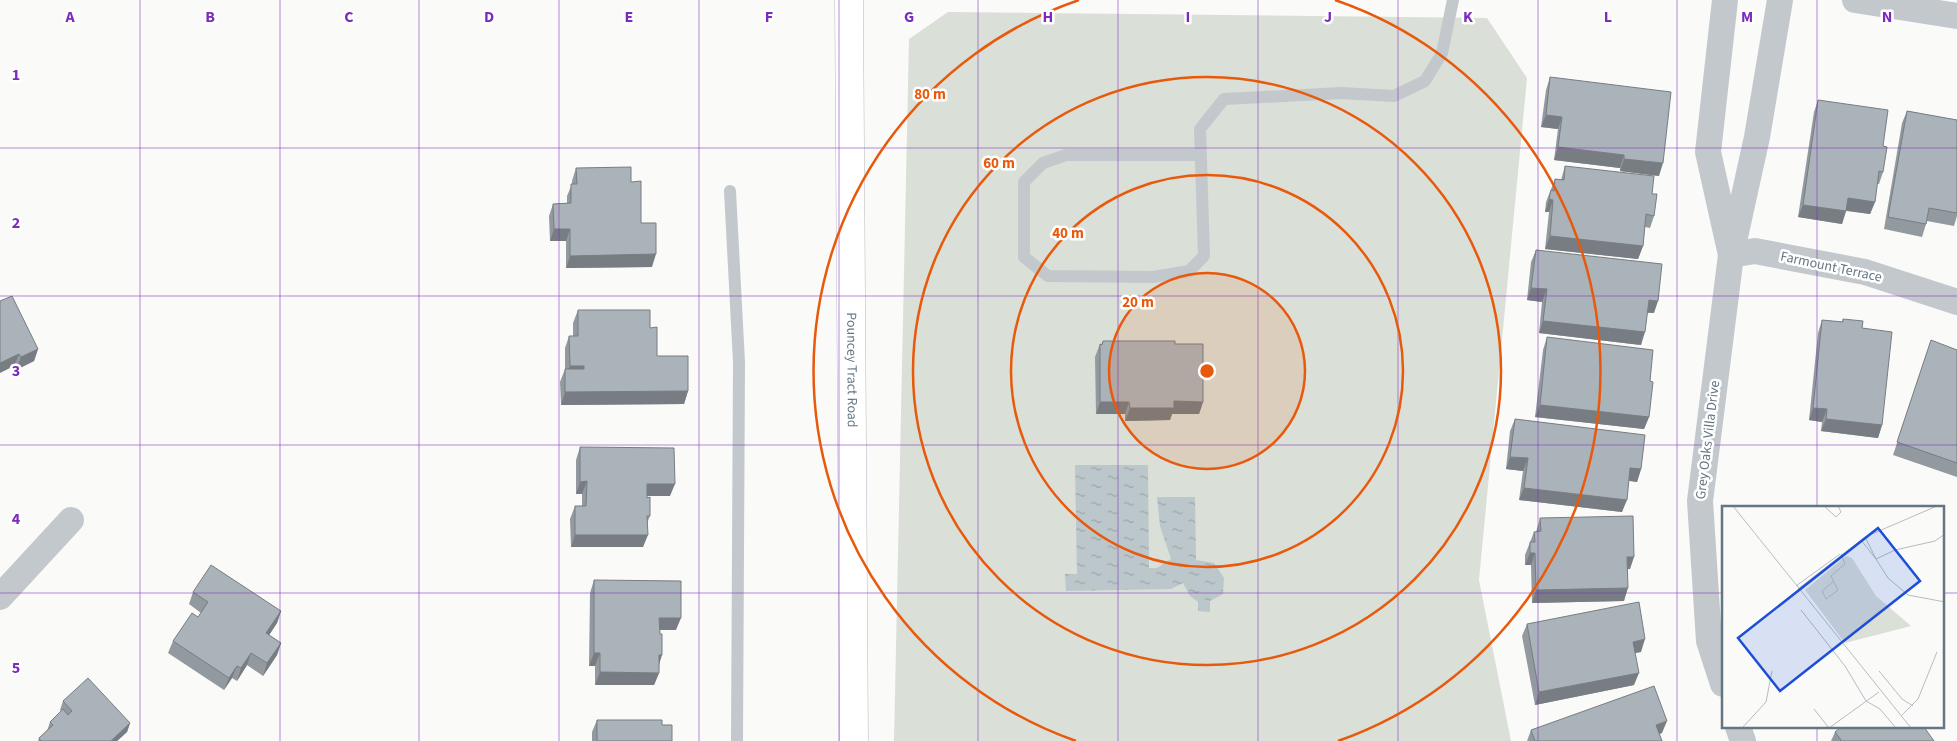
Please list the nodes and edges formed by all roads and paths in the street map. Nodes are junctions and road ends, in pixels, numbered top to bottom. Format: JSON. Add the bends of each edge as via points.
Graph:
{"nodes":[{"id":1,"x":849,"y":0,"type":"edge"},
{"id":2,"x":1453,"y":0,"type":"edge"},
{"id":3,"x":1725,"y":0,"type":"edge"},
{"id":4,"x":1780,"y":0,"type":"edge"},
{"id":5,"x":1855,"y":0,"type":"edge"},
{"id":6,"x":1957,"y":16,"type":"edge"},
{"id":7,"x":1201,"y":155,"type":"junction"},
{"id":8,"x":730,"y":191,"type":"dead end"},
{"id":9,"x":1731,"y":255,"type":"junction"},
{"id":10,"x":1957,"y":302,"type":"edge"},
{"id":11,"x":71,"y":520,"type":"dead end"},
{"id":12,"x":0,"y":597,"type":"edge"},
{"id":13,"x":1722,"y":681,"type":"edge"},
{"id":14,"x":1738,"y":728,"type":"edge"},
{"id":15,"x":737,"y":741,"type":"edge"},
{"id":16,"x":854,"y":741,"type":"edge"},
{"id":17,"x":1743,"y":741,"type":"edge"}],
"edges":[{"from":1,"to":16,"type":"main road","name":"Pouncey Tract Road"},
{"from":2,"to":7,"type":"lane","via":[[1442,53],[1425,81],[1394,96],[1340,93],[1224,100],[1200,129]]},
{"from":3,"to":9,"type":"street","name":"Grey Oaks Villa Drive","via":[[1708,152]]},
{"from":4,"to":9,"type":"street","name":"Grey Oaks Villa Drive","via":[[1757,138]]},
{"from":5,"to":6,"type":"street"},
{"from":7,"to":7,"type":"lane","via":[[1204,256],[1190,271],[1153,277],[1048,276],[1024,257],[1024,182],[1043,163],[1066,155]]},
{"from":8,"to":15,"type":"lane","via":[[739,362]]},
{"from":9,"to":10,"type":"street","name":"Farmount Terrace","via":[[1755,252],[1865,272]]},
{"from":9,"to":13,"type":"street","name":"Grey Oaks Villa Drive","via":[[1700,500],[1709,641]]},
{"from":11,"to":12,"type":"street"},
{"from":14,"to":17,"type":"street"}]}
